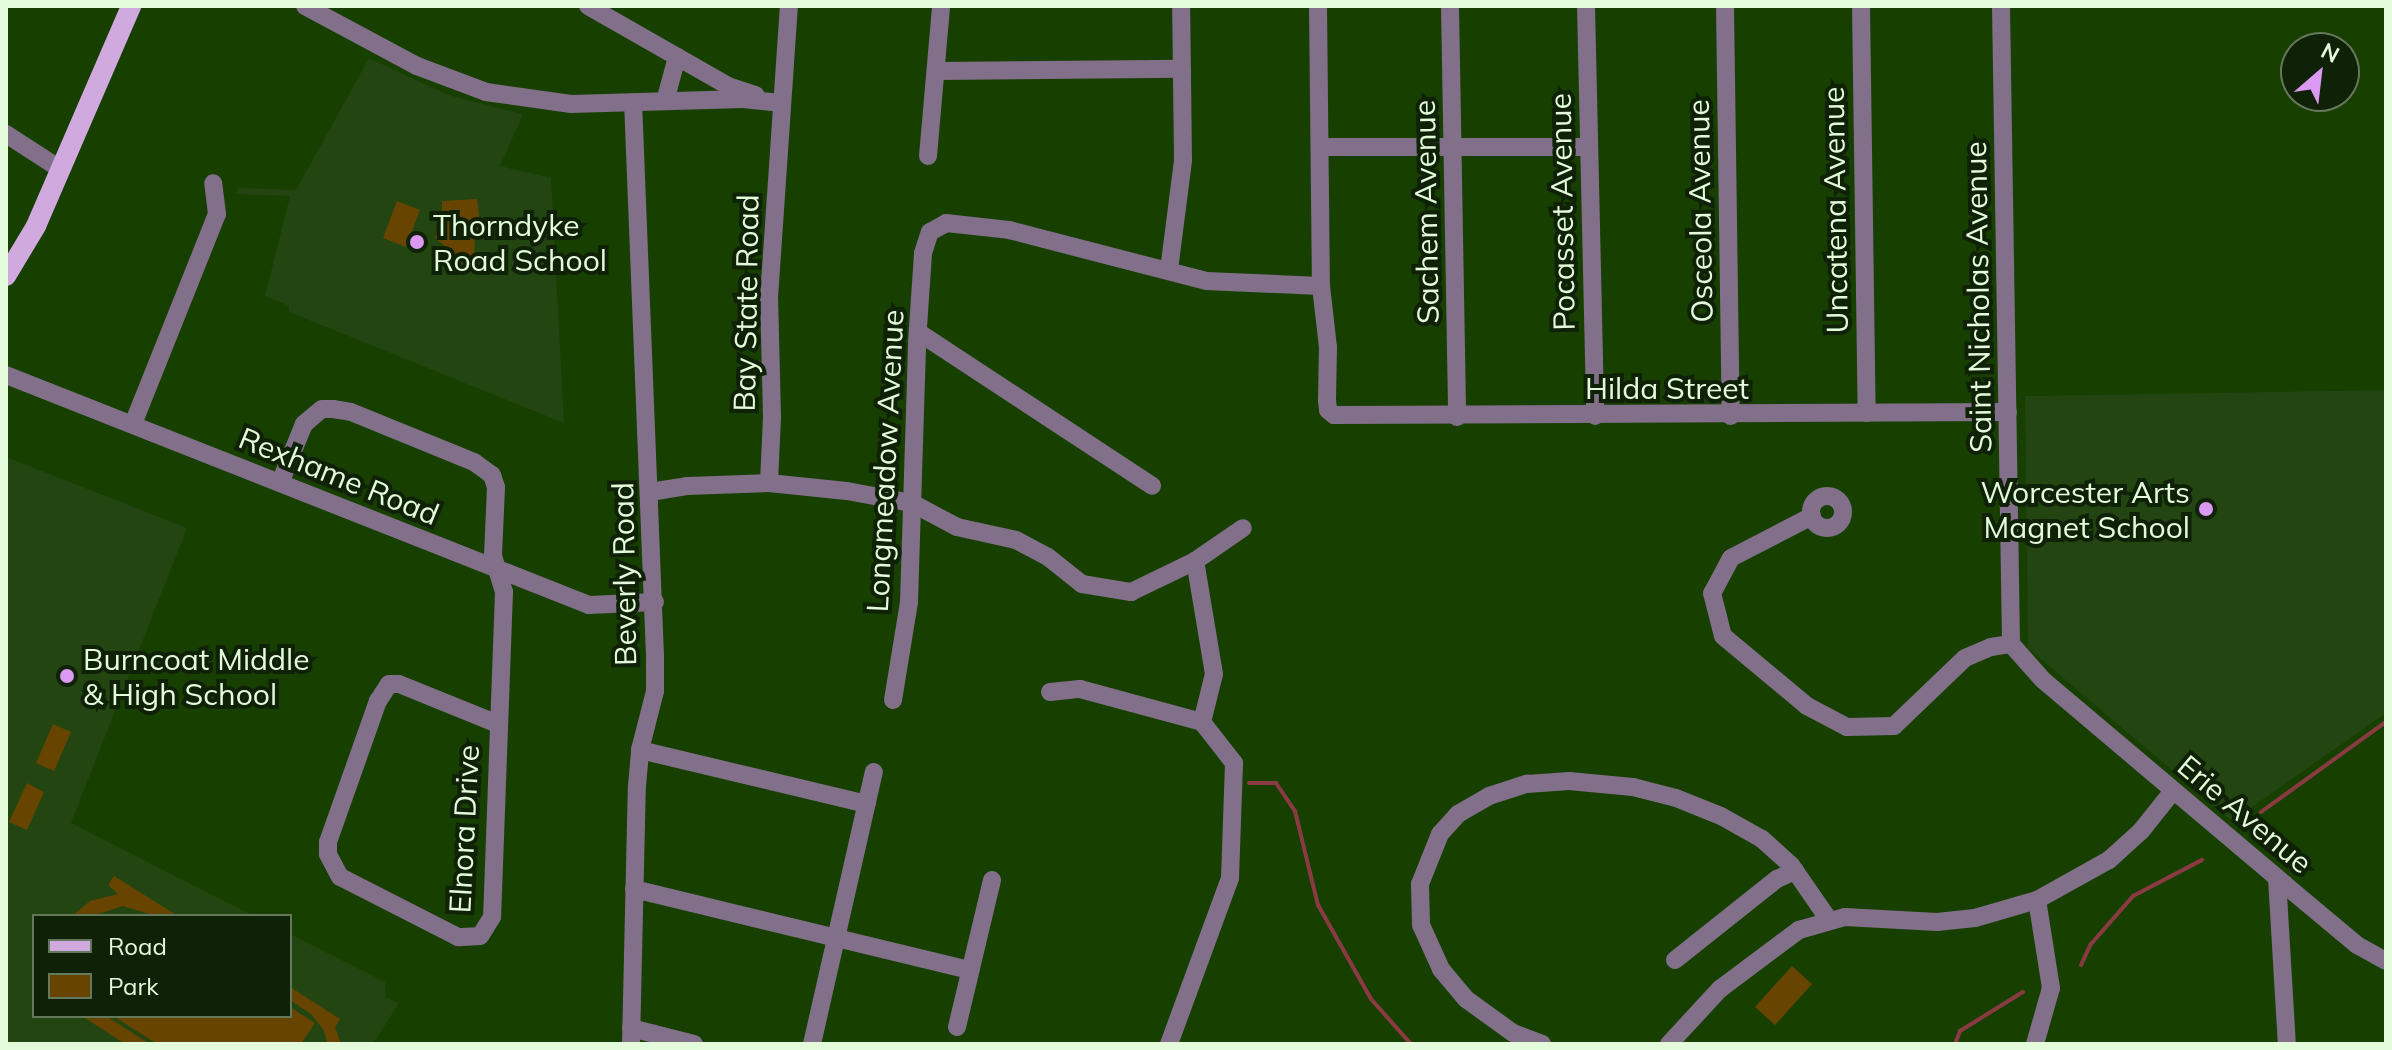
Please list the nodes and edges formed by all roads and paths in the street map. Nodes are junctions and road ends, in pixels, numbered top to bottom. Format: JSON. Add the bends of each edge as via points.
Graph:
{"nodes":[{"id":1,"x":131,"y":6,"type":"edge"},
{"id":2,"x":305,"y":6,"type":"edge"},
{"id":3,"x":588,"y":6,"type":"edge"},
{"id":4,"x":789,"y":6,"type":"edge"},
{"id":5,"x":941,"y":6,"type":"edge"},
{"id":6,"x":1181,"y":6,"type":"edge"},
{"id":7,"x":1318,"y":6,"type":"edge"},
{"id":8,"x":1450,"y":6,"type":"edge"},
{"id":9,"x":1586,"y":6,"type":"edge"},
{"id":10,"x":1725,"y":6,"type":"edge"},
{"id":11,"x":1861,"y":6,"type":"edge"},
{"id":12,"x":2001,"y":6,"type":"edge"},
{"id":13,"x":677,"y":57,"type":"junction"},
{"id":14,"x":1182,"y":69,"type":"junction"},
{"id":15,"x":936,"y":71,"type":"junction"},
{"id":16,"x":665,"y":101,"type":"junction"},
{"id":17,"x":633,"y":102,"type":"junction"},
{"id":18,"x":781,"y":103,"type":"junction"},
{"id":19,"x":6,"y":134,"type":"edge"},
{"id":20,"x":1454,"y":146,"type":"junction"},
{"id":21,"x":1321,"y":147,"type":"junction"},
{"id":22,"x":1587,"y":147,"type":"junction"},
{"id":23,"x":928,"y":156,"type":"dead end"},
{"id":24,"x":60,"y":169,"type":"junction"},
{"id":25,"x":213,"y":183,"type":"dead end"},
{"id":26,"x":1169,"y":270,"type":"junction"},
{"id":27,"x":6,"y":276,"type":"edge"},
{"id":28,"x":1321,"y":286,"type":"junction"},
{"id":29,"x":918,"y":332,"type":"junction"},
{"id":30,"x":6,"y":375,"type":"edge"},
{"id":31,"x":2008,"y":412,"type":"junction"},
{"id":32,"x":1867,"y":413,"type":"junction"},
{"id":33,"x":1595,"y":416,"type":"junction"},
{"id":34,"x":1731,"y":416,"type":"junction"},
{"id":35,"x":1457,"y":417,"type":"junction"},
{"id":36,"x":133,"y":424,"type":"junction"},
{"id":37,"x":280,"y":483,"type":"junction"},
{"id":38,"x":769,"y":483,"type":"junction"},
{"id":39,"x":1152,"y":486,"type":"dead end"},
{"id":40,"x":650,"y":492,"type":"junction"},
{"id":41,"x":912,"y":503,"type":"junction"},
{"id":42,"x":1812,"y":516,"type":"dead end"},
{"id":43,"x":1243,"y":528,"type":"dead end"},
{"id":44,"x":1195,"y":561,"type":"junction"},
{"id":45,"x":499,"y":571,"type":"junction"},
{"id":46,"x":655,"y":602,"type":"junction"},
{"id":47,"x":2011,"y":644,"type":"junction"},
{"id":48,"x":1050,"y":692,"type":"dead end"},
{"id":49,"x":893,"y":700,"type":"dead end"},
{"id":50,"x":1202,"y":722,"type":"junction"},
{"id":51,"x":498,"y":724,"type":"junction"},
{"id":52,"x":640,"y":750,"type":"junction"},
{"id":53,"x":874,"y":772,"type":"dead end"},
{"id":54,"x":2173,"y":791,"type":"junction"},
{"id":55,"x":867,"y":804,"type":"junction"},
{"id":56,"x":1795,"y":871,"type":"junction"},
{"id":57,"x":2277,"y":878,"type":"junction"},
{"id":58,"x":992,"y":880,"type":"dead end"},
{"id":59,"x":634,"y":889,"type":"junction"},
{"id":60,"x":2037,"y":900,"type":"junction"},
{"id":61,"x":1829,"y":920,"type":"junction"},
{"id":62,"x":836,"y":939,"type":"junction"},
{"id":63,"x":1675,"y":960,"type":"dead end"},
{"id":64,"x":2386,"y":961,"type":"edge"},
{"id":65,"x":970,"y":970,"type":"junction"},
{"id":66,"x":957,"y":1027,"type":"dead end"},
{"id":67,"x":631,"y":1036,"type":"edge"},
{"id":68,"x":694,"y":1044,"type":"edge"},
{"id":69,"x":812,"y":1044,"type":"edge"},
{"id":70,"x":1169,"y":1044,"type":"edge"},
{"id":71,"x":1542,"y":1044,"type":"edge"},
{"id":72,"x":1669,"y":1044,"type":"edge"},
{"id":73,"x":2035,"y":1044,"type":"edge"},
{"id":74,"x":2287,"y":1044,"type":"edge"}],
"edges":[{"from":1,"to":24,"type":"main road"},
{"from":2,"to":17,"type":"street","via":[[417,66],[486,92],[571,104]]},
{"from":3,"to":13,"type":"street"},
{"from":4,"to":18,"type":"street","name":"Bay State Road"},
{"from":5,"to":15,"type":"street"},
{"from":6,"to":14,"type":"street"},
{"from":7,"to":21,"type":"street"},
{"from":8,"to":20,"type":"street","name":"Sachem Avenue"},
{"from":9,"to":22,"type":"street","name":"Pocasset Avenue"},
{"from":10,"to":34,"type":"street","name":"Osceola Avenue"},
{"from":11,"to":32,"type":"street","name":"Uncatena Avenue"},
{"from":12,"to":31,"type":"street","name":"Saint Nicholas Avenue"},
{"from":13,"to":16,"type":"street"},
{"from":13,"to":18,"type":"street","via":[[728,86]]},
{"from":14,"to":15,"type":"street"},
{"from":14,"to":26,"type":"street","via":[[1182,168]]},
{"from":15,"to":23,"type":"street"},
{"from":16,"to":17,"type":"street"},
{"from":16,"to":18,"type":"street"},
{"from":17,"to":40,"type":"street","name":"Beverly Road"},
{"from":18,"to":38,"type":"street","name":"Bay State Road","via":[[769,298]]},
{"from":19,"to":24,"type":"street"},
{"from":20,"to":21,"type":"street"},
{"from":20,"to":22,"type":"street"},
{"from":20,"to":35,"type":"street","name":"Sachem Avenue"},
{"from":21,"to":28,"type":"street"},
{"from":22,"to":33,"type":"street","name":"Pocasset Avenue"},
{"from":24,"to":27,"type":"main road","via":[[36,226]]},
{"from":25,"to":36,"type":"street","via":[[217,214]]},
{"from":26,"to":28,"type":"street","via":[[1218,282]]},
{"from":26,"to":29,"type":"street","name":"Longmeadow Avenue","via":[[1009,230],[946,223],[930,232],[923,253]]},
{"from":28,"to":35,"type":"street","name":"Hilda Street","via":[[1329,410],[1348,417]]},
{"from":29,"to":39,"type":"street"},
{"from":29,"to":41,"type":"street","name":"Longmeadow Avenue"},
{"from":30,"to":36,"type":"street","name":"Rexhame Road"},
{"from":31,"to":32,"type":"street","name":"Hilda Street"},
{"from":31,"to":47,"type":"street","name":"Saint Nicholas Avenue"},
{"from":32,"to":34,"type":"street","name":"Hilda Street"},
{"from":33,"to":34,"type":"street","name":"Hilda Street"},
{"from":33,"to":35,"type":"street","name":"Hilda Street"},
{"from":36,"to":37,"type":"street","name":"Rexhame Road"},
{"from":37,"to":45,"type":"street","name":"Rexhame Road"},
{"from":37,"to":45,"type":"street","name":"Elnora Drive","via":[[304,424],[322,409],[351,412],[474,462],[492,475],[493,556]]},
{"from":38,"to":40,"type":"street"},
{"from":38,"to":41,"type":"street"},
{"from":40,"to":46,"type":"street","name":"Beverly Road"},
{"from":41,"to":44,"type":"street","via":[[957,527],[1016,540],[1082,584],[1131,592]]},
{"from":41,"to":49,"type":"street","name":"Longmeadow Avenue","via":[[909,602]]},
{"from":42,"to":47,"type":"street","via":[[1731,558],[1712,593],[1723,636],[1807,706],[1847,727],[1894,726],[1965,658]]},
{"from":43,"to":44,"type":"street"},
{"from":44,"to":50,"type":"street","via":[[1214,674]]},
{"from":45,"to":46,"type":"street","name":"Rexhame Road","via":[[589,605]]},
{"from":45,"to":51,"type":"street","name":"Elnora Drive","via":[[504,592]]},
{"from":46,"to":52,"type":"street","name":"Beverly Road","via":[[655,691]]},
{"from":47,"to":54,"type":"street","name":"Erie Avenue","via":[[2029,666]]},
{"from":48,"to":50,"type":"street","via":[[1080,689]]},
{"from":50,"to":70,"type":"street","via":[[1234,763],[1230,878]]},
{"from":51,"to":51,"type":"street","name":"Elnora Drive","via":[[493,904],[480,936],[458,937],[340,877],[328,842],[382,691],[389,684]]},
{"from":52,"to":55,"type":"street"},
{"from":52,"to":59,"type":"street","name":"Beverly Road"},
{"from":53,"to":55,"type":"street"},
{"from":54,"to":57,"type":"street","name":"Erie Avenue"},
{"from":54,"to":60,"type":"street","via":[[2109,860]]},
{"from":55,"to":62,"type":"street"},
{"from":56,"to":61,"type":"street"},
{"from":56,"to":63,"type":"street","via":[[1777,879]]},
{"from":56,"to":71,"type":"street","via":[[1762,839],[1736,824],[1676,798],[1633,787],[1550,781],[1507,788],[1468,807],[1447,826],[1428,857],[1419,896],[1421,925],[1441,969],[1466,999],[1513,1033]]},
{"from":57,"to":64,"type":"street","name":"Erie Avenue","via":[[2357,945]]},
{"from":57,"to":74,"type":"street"},
{"from":58,"to":65,"type":"street"},
{"from":59,"to":62,"type":"street"},
{"from":59,"to":67,"type":"street","name":"Beverly Road"},
{"from":60,"to":61,"type":"street","via":[[1992,916],[1958,920]]},
{"from":60,"to":73,"type":"street","via":[[2051,988]]},
{"from":61,"to":72,"type":"street","via":[[1799,930],[1765,953],[1720,989]]},
{"from":62,"to":65,"type":"street"},
{"from":62,"to":69,"type":"street"},
{"from":65,"to":66,"type":"street"},
{"from":67,"to":68,"type":"street"}]}
